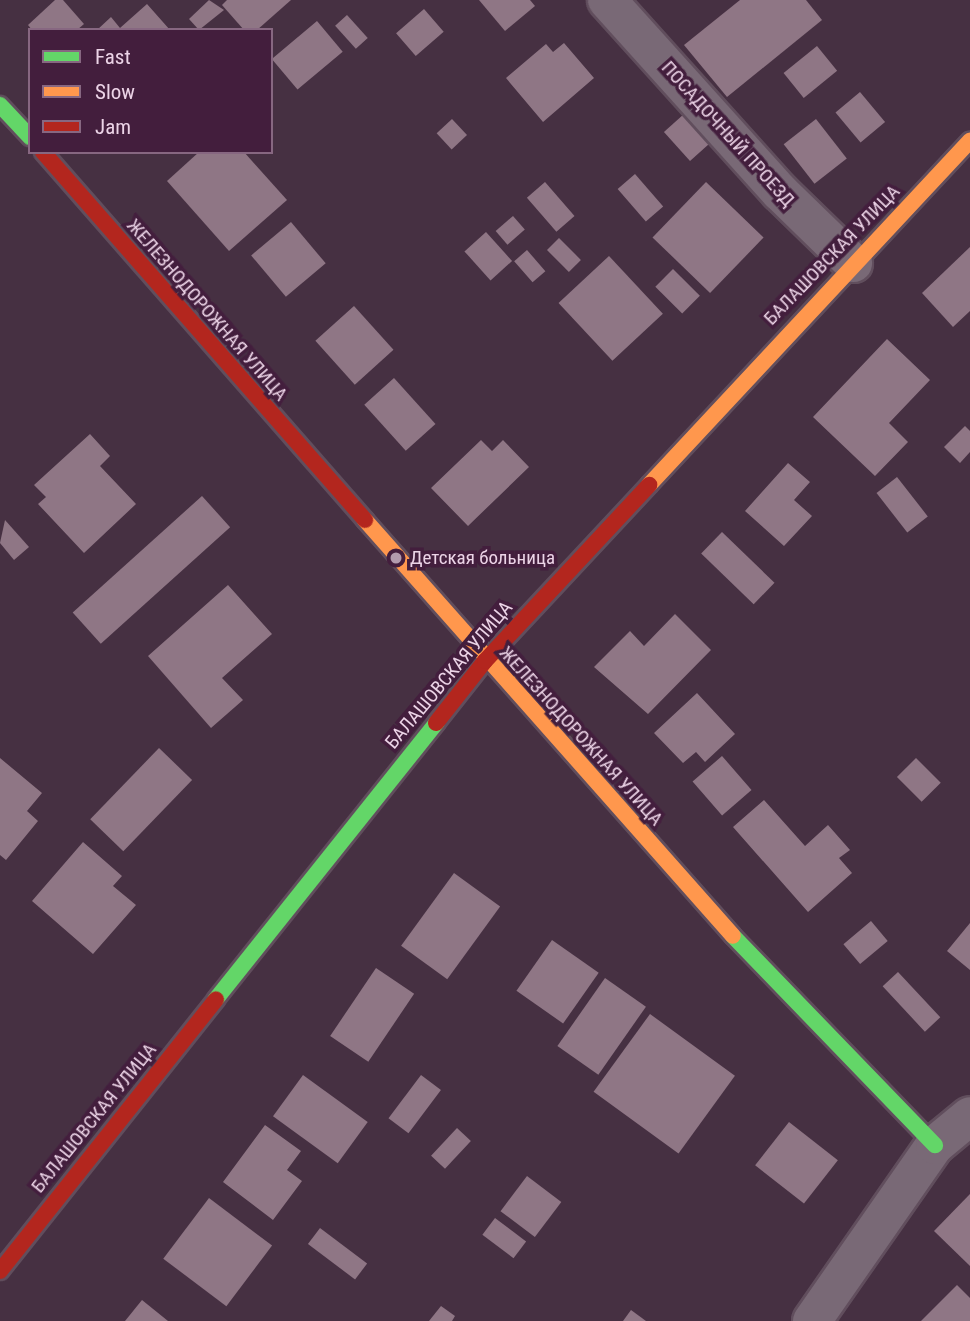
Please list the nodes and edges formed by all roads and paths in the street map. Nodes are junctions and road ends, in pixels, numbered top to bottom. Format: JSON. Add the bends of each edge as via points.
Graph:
{"nodes":[{"id":1,"x":607,"y":0,"type":"edge"},
{"id":2,"x":0,"y":105,"type":"edge"},
{"id":3,"x":28,"y":135,"type":"edge"},
{"id":4,"x":970,"y":141,"type":"edge"},
{"id":5,"x":45,"y":154,"type":"edge"},
{"id":6,"x":853,"y":263,"type":"junction"},
{"id":7,"x":485,"y":661,"type":"junction"},
{"id":8,"x":970,"y":1116,"type":"edge"},
{"id":9,"x":935,"y":1145,"type":"junction"},
{"id":10,"x":0,"y":1271,"type":"edge"},
{"id":11,"x":812,"y":1321,"type":"edge"}],
"edges":[{"from":1,"to":6,"type":"street","name":"ПОСАДОЧНЫЙ ПРОЕЗД","via":[[780,192]]},
{"from":2,"to":3,"type":"street"},
{"from":4,"to":6,"type":"street","name":"БАЛАШОВСКАЯ УЛИЦА"},
{"from":5,"to":7,"type":"street","name":"ЖЕЛЕЗНОДОРОЖНАЯ УЛИЦА"},
{"from":6,"to":7,"type":"street","name":"БАЛАШОВСКАЯ УЛИЦА"},
{"from":7,"to":9,"type":"street","name":"ЖЕЛЕЗНОДОРОЖНАЯ УЛИЦА","via":[[698,900]]},
{"from":7,"to":10,"type":"street","name":"БАЛАШОВСКАЯ УЛИЦА"},
{"from":8,"to":9,"type":"street"},
{"from":9,"to":11,"type":"street"}]}
